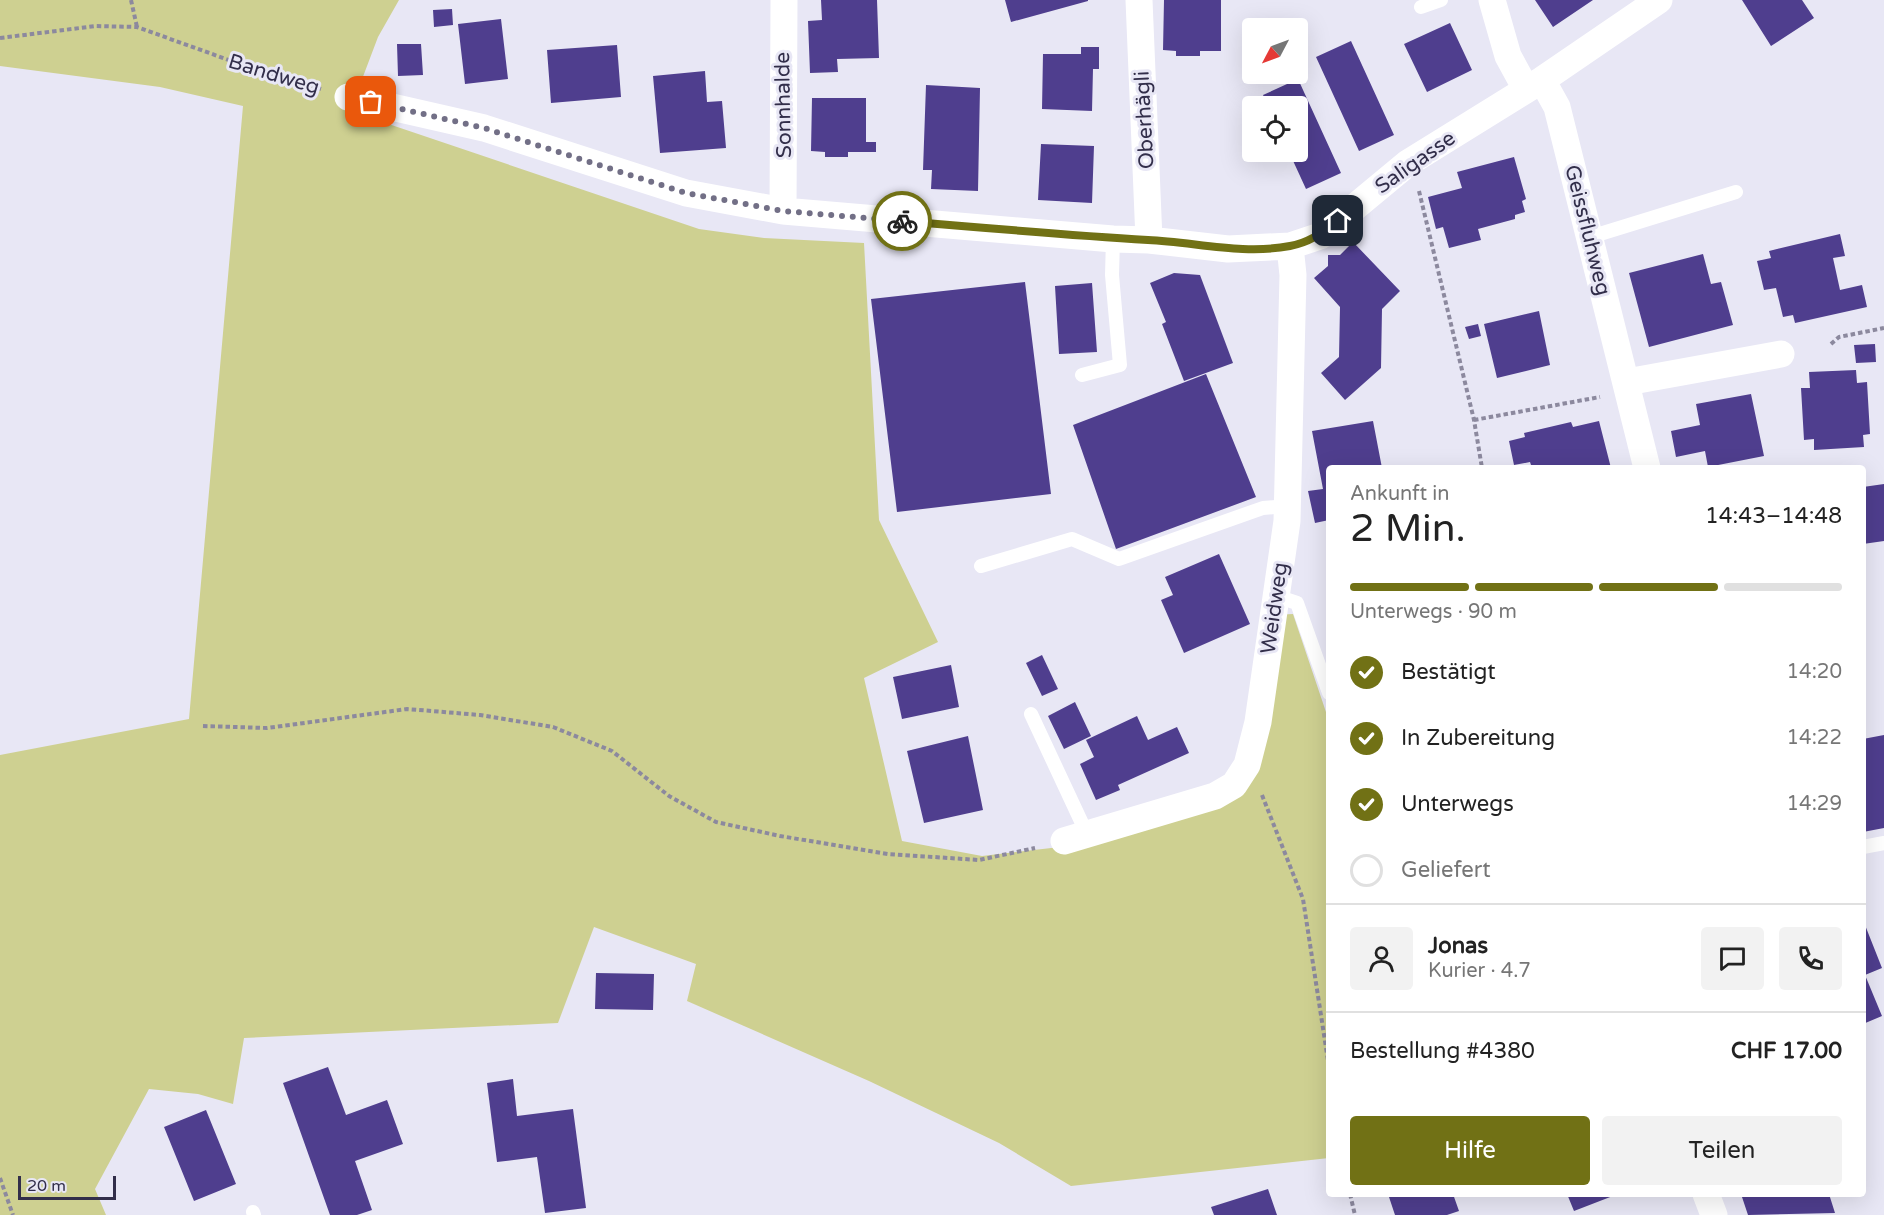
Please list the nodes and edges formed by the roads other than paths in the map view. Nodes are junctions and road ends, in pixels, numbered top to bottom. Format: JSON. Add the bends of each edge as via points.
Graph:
{"nodes":[{"id":1,"x":784,"y":0,"type":"edge"},
{"id":2,"x":1140,"y":0,"type":"edge"},
{"id":3,"x":1441,"y":0,"type":"edge"},
{"id":4,"x":1492,"y":0,"type":"edge"},
{"id":5,"x":1659,"y":0,"type":"edge"},
{"id":6,"x":1421,"y":7,"type":"dead end"},
{"id":7,"x":1534,"y":85,"type":"junction"},
{"id":8,"x":348,"y":97,"type":"road end"},
{"id":9,"x":1736,"y":192,"type":"dead end"},
{"id":10,"x":783,"y":211,"type":"junction"},
{"id":11,"x":1590,"y":237,"type":"junction"},
{"id":12,"x":1113,"y":239,"type":"junction"},
{"id":13,"x":1149,"y":240,"type":"junction"},
{"id":14,"x":1290,"y":246,"type":"junction"},
{"id":15,"x":1780,"y":354,"type":"dead end"},
{"id":16,"x":1082,"y":375,"type":"dead end"},
{"id":17,"x":1629,"y":387,"type":"junction"},
{"id":18,"x":1646,"y":465,"type":"edge"},
{"id":19,"x":1287,"y":506,"type":"junction"},
{"id":20,"x":981,"y":566,"type":"dead end"},
{"id":21,"x":1276,"y":596,"type":"junction"},
{"id":22,"x":1326,"y":685,"type":"edge"},
{"id":23,"x":1031,"y":714,"type":"dead end"},
{"id":24,"x":1075,"y":837,"type":"joint"},
{"id":25,"x":1884,"y":843,"type":"edge"},
{"id":26,"x":1866,"y":846,"type":"edge"},
{"id":27,"x":1707,"y":1197,"type":"edge"},
{"id":28,"x":1714,"y":1215,"type":"edge"}],
"edges":[{"from":1,"to":10,"type":"street","name":"Sonnhalde"},
{"from":2,"to":13,"type":"street","name":"Oberhägli"},
{"from":3,"to":6,"type":"lane"},
{"from":4,"to":7,"type":"street","name":"Geissfluhweg","via":[[1508,56]]},
{"from":5,"to":7,"type":"street","name":"Saligasse"},
{"from":7,"to":11,"type":"street","name":"Geissfluhweg","via":[[1557,107]]},
{"from":7,"to":14,"type":"street","name":"Saligasse","via":[[1408,163],[1320,236]]},
{"from":8,"to":10,"type":"street","name":"Bandweg","via":[[484,128],[686,193]]},
{"from":9,"to":11,"type":"lane"},
{"from":10,"to":12,"type":"street","name":"Bandweg"},
{"from":11,"to":17,"type":"street","name":"Geissfluhweg"},
{"from":12,"to":13,"type":"street","name":"Bandweg"},
{"from":12,"to":16,"type":"lane","via":[[1120,365]]},
{"from":13,"to":14,"type":"street","name":"Saligasse","via":[[1228,249]]},
{"from":14,"to":19,"type":"street","name":"Weidweg","via":[[1293,275]]},
{"from":15,"to":17,"type":"street"},
{"from":17,"to":18,"type":"street","name":"Geissfluhweg"},
{"from":19,"to":20,"type":"lane","via":[[1263,508],[1119,559],[1072,539]]},
{"from":19,"to":21,"type":"street","name":"Weidweg"},
{"from":21,"to":22,"type":"lane","via":[[1297,603]]},
{"from":21,"to":24,"type":"street","name":"Weidweg","via":[[1258,722],[1247,765],[1234,785],[1215,796]]},
{"from":23,"to":24,"type":"lane"},
{"from":25,"to":26,"type":"lane"},
{"from":27,"to":28,"type":"street"}]}
